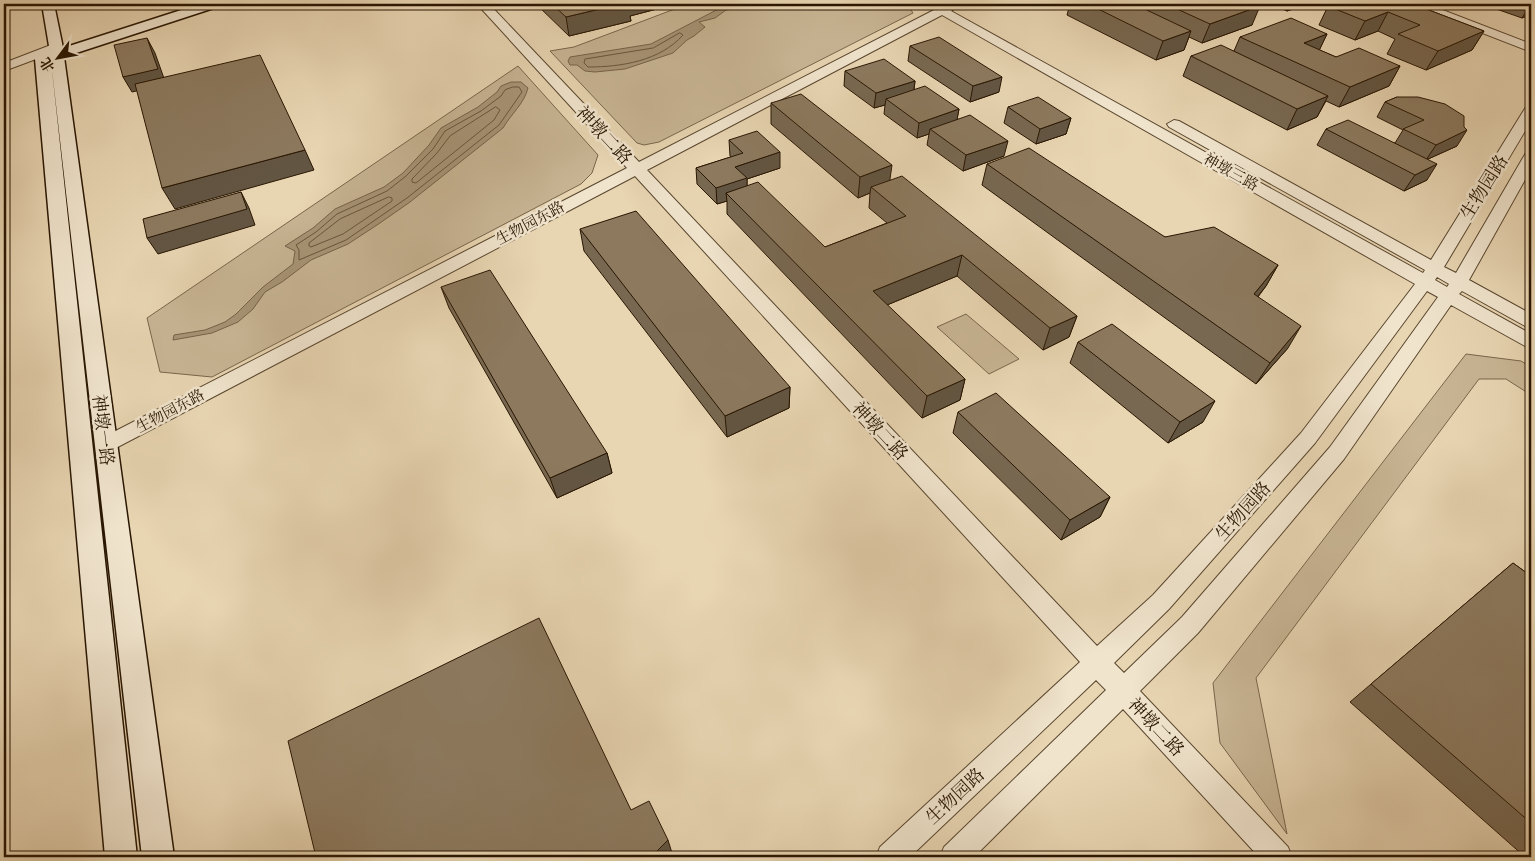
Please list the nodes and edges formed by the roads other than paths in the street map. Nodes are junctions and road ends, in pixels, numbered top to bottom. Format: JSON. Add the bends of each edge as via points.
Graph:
{"nodes":[{"id":1,"x":34,"y":4,"type":"edge"},
{"id":2,"x":48,"y":4,"type":"edge"},
{"id":3,"x":192,"y":4,"type":"edge"},
{"id":4,"x":212,"y":4,"type":"edge"},
{"id":5,"x":483,"y":4,"type":"edge"},
{"id":6,"x":1417,"y":4,"type":"edge"},
{"id":7,"x":947,"y":5,"type":"edge"},
{"id":8,"x":1531,"y":48,"type":"edge"},
{"id":9,"x":49,"y":54,"type":"junction"},
{"id":10,"x":4,"y":67,"type":"edge"},
{"id":11,"x":4,"y":74,"type":"edge"},
{"id":12,"x":1531,"y":110,"type":"edge"},
{"id":13,"x":1531,"y":156,"type":"edge"},
{"id":14,"x":635,"y":168,"type":"junction"},
{"id":15,"x":1430,"y":274,"type":"junction"},
{"id":16,"x":1455,"y":288,"type":"junction"},
{"id":17,"x":1531,"y":322,"type":"edge"},
{"id":18,"x":1531,"y":342,"type":"edge"},
{"id":19,"x":105,"y":445,"type":"junction"},
{"id":20,"x":1097,"y":663,"type":"junction"},
{"id":21,"x":1123,"y":691,"type":"junction"},
{"id":22,"x":121,"y":857,"type":"edge"},
{"id":23,"x":158,"y":857,"type":"edge"},
{"id":24,"x":890,"y":857,"type":"edge"},
{"id":25,"x":954,"y":857,"type":"edge"},
{"id":26,"x":1278,"y":857,"type":"edge"}],
"edges":[{"from":1,"to":9,"type":"main road","name":"神墩一路"},
{"from":2,"to":9,"type":"main road","name":"神墩一路"},
{"from":3,"to":9,"type":"main road"},
{"from":4,"to":9,"type":"main road"},
{"from":5,"to":14,"type":"street","name":"神墩二路"},
{"from":6,"to":8,"type":"street"},
{"from":7,"to":14,"type":"street","name":"生物园东路"},
{"from":7,"to":15,"type":"street","name":"神墩三路"},
{"from":9,"to":10,"type":"street"},
{"from":9,"to":11,"type":"street"},
{"from":9,"to":19,"type":"main road","name":"神墩一路"},
{"from":9,"to":22,"type":"main road","name":"神墩一路"},
{"from":12,"to":15,"type":"street","name":"生物园路"},
{"from":13,"to":16,"type":"street","name":"生物园路"},
{"from":14,"to":19,"type":"street","name":"生物园东路"},
{"from":14,"to":20,"type":"street","name":"神墩二路"},
{"from":15,"to":16,"type":"street","name":"神墩三路"},
{"from":15,"to":20,"type":"street","name":"生物园路","via":[[1308,438],[1161,602]]},
{"from":16,"to":17,"type":"street","name":"神墩三路"},
{"from":16,"to":18,"type":"street","name":"神墩三路"},
{"from":16,"to":21,"type":"street","name":"生物园路","via":[[1337,453],[1190,625]]},
{"from":19,"to":23,"type":"main road","name":"神墩一路"},
{"from":20,"to":21,"type":"street","name":"神墩二路"},
{"from":20,"to":24,"type":"street","name":"生物园路"},
{"from":21,"to":25,"type":"street","name":"生物园路"},
{"from":21,"to":26,"type":"street","name":"神墩二路"}]}
